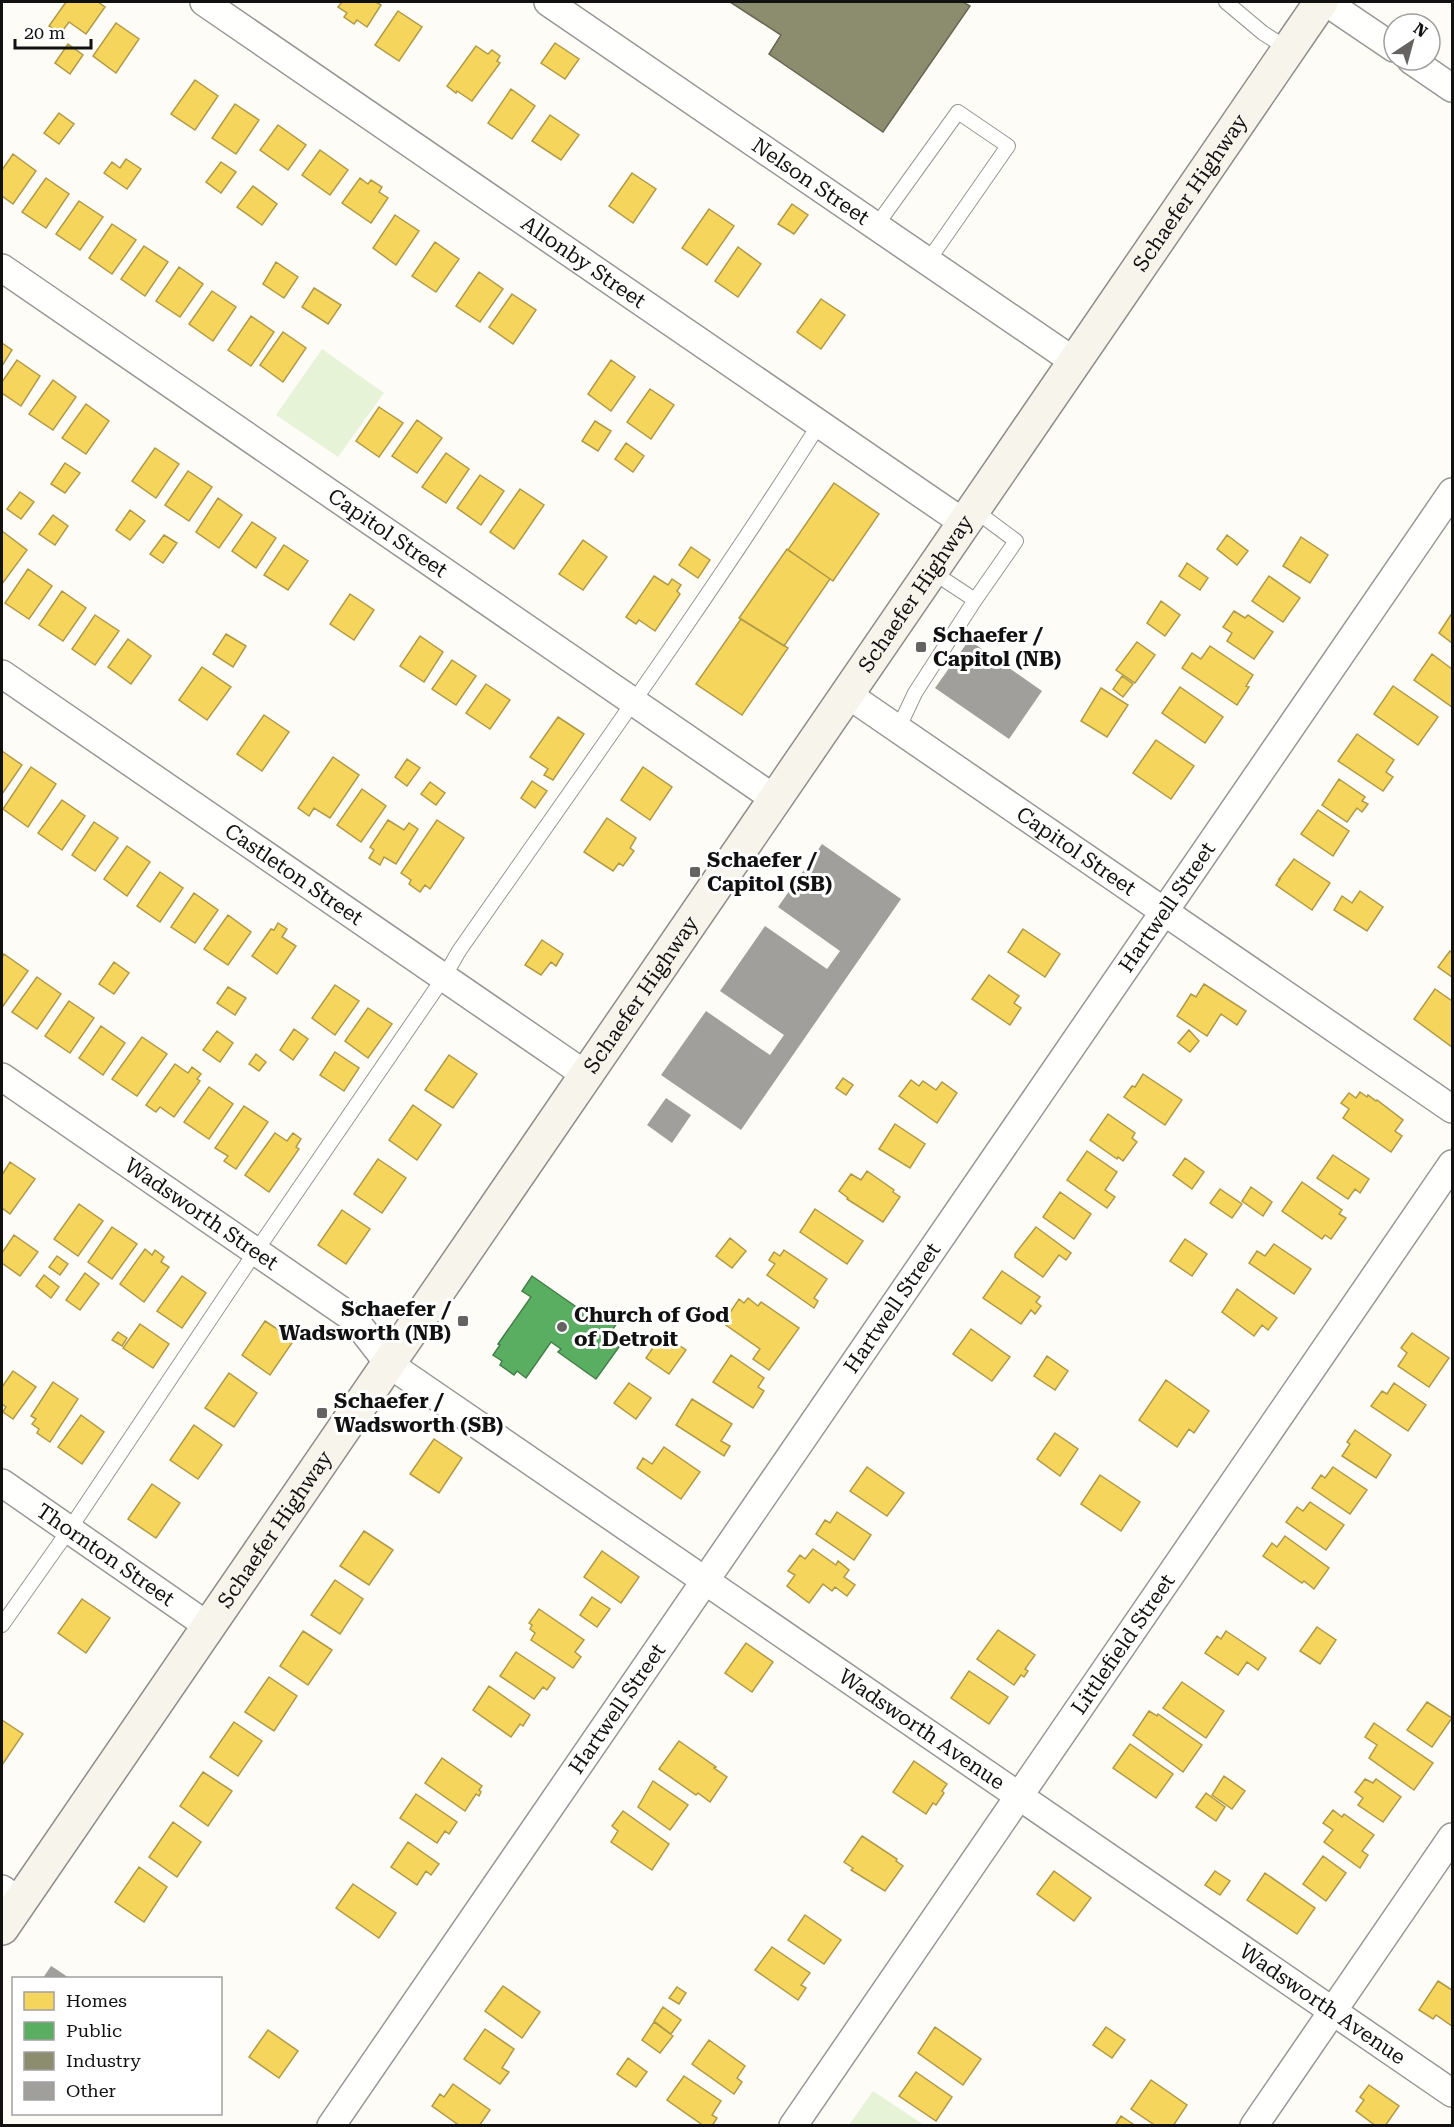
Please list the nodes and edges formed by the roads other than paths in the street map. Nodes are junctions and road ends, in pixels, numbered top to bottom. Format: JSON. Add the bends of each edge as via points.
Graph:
{"nodes":[{"id":1,"x":204,"y":2,"type":"edge"},
{"id":2,"x":548,"y":2,"type":"edge"},
{"id":3,"x":1226,"y":2,"type":"edge"},
{"id":4,"x":1321,"y":2,"type":"edge"},
{"id":5,"x":1326,"y":2,"type":"edge"},
{"id":6,"x":1382,"y":40,"type":"edge"},
{"id":7,"x":1288,"y":49,"type":"junction"},
{"id":8,"x":1429,"y":72,"type":"edge"},
{"id":9,"x":1452,"y":88,"type":"edge"},
{"id":10,"x":876,"y":226,"type":"junction"},
{"id":11,"x":928,"y":261,"type":"junction"},
{"id":12,"x":2,"y":268,"type":"edge"},
{"id":13,"x":1075,"y":362,"type":"junction"},
{"id":14,"x":820,"y":423,"type":"junction"},
{"id":15,"x":1452,"y":492,"type":"edge"},
{"id":16,"x":969,"y":516,"type":"junction"},
{"id":17,"x":931,"y":571,"type":"junction"},
{"id":18,"x":975,"y":600,"type":"junction"},
{"id":19,"x":2,"y":674,"type":"edge"},
{"id":20,"x":847,"y":694,"type":"junction"},
{"id":21,"x":633,"y":702,"type":"junction"},
{"id":22,"x":898,"y":729,"type":"junction"},
{"id":23,"x":775,"y":799,"type":"junction"},
{"id":24,"x":1165,"y":912,"type":"junction"},
{"id":25,"x":444,"y":977,"type":"junction"},
{"id":26,"x":586,"y":1075,"type":"junction"},
{"id":27,"x":2,"y":1077,"type":"edge"},
{"id":28,"x":1452,"y":1109,"type":"edge"},
{"id":29,"x":1452,"y":1164,"type":"edge"},
{"id":30,"x":256,"y":1251,"type":"junction"},
{"id":31,"x":389,"y":1365,"type":"junction"},
{"id":32,"x":2,"y":1484,"type":"edge"},
{"id":33,"x":69,"y":1530,"type":"junction"},
{"id":34,"x":705,"y":1581,"type":"junction"},
{"id":35,"x":2,"y":1625,"type":"edge"},
{"id":36,"x":208,"y":1626,"type":"junction"},
{"id":37,"x":1019,"y":1796,"type":"junction"},
{"id":38,"x":1452,"y":1837,"type":"edge"},
{"id":39,"x":7,"y":1906,"type":"edge"},
{"id":40,"x":1333,"y":2011,"type":"junction"},
{"id":41,"x":1452,"y":2093,"type":"edge"},
{"id":42,"x":331,"y":2126,"type":"edge"},
{"id":43,"x":792,"y":2126,"type":"edge"},
{"id":44,"x":1254,"y":2126,"type":"edge"}],
"edges":[{"from":1,"to":14,"type":"street","name":"Allonby Street"},
{"from":2,"to":10,"type":"street","name":"Nelson Street"},
{"from":3,"to":7,"type":"lane"},
{"from":4,"to":7,"type":"street","name":"Schaefer Highway"},
{"from":5,"to":6,"type":"street"},
{"from":7,"to":13,"type":"street","name":"Schaefer Highway"},
{"from":8,"to":9,"type":"street"},
{"from":10,"to":11,"type":"street","name":"Nelson Street"},
{"from":10,"to":11,"type":"lane","via":[[958,112],[1008,146]]},
{"from":11,"to":13,"type":"street","name":"Nelson Street"},
{"from":12,"to":21,"type":"street","name":"Capitol Street"},
{"from":13,"to":16,"type":"street","name":"Schaefer Highway"},
{"from":14,"to":16,"type":"street","name":"Allonby Street"},
{"from":14,"to":21,"type":"lane"},
{"from":15,"to":24,"type":"street","name":"Hartwell Street"},
{"from":16,"to":17,"type":"street","name":"Schaefer Highway"},
{"from":16,"to":18,"type":"lane","via":[[1016,540]]},
{"from":17,"to":18,"type":"lane"},
{"from":17,"to":20,"type":"street","name":"Schaefer Highway"},
{"from":18,"to":22,"type":"lane","via":[[915,693]]},
{"from":19,"to":25,"type":"street","name":"Castleton Street"},
{"from":20,"to":22,"type":"street","name":"Capitol Street"},
{"from":20,"to":23,"type":"street","name":"Schaefer Highway"},
{"from":21,"to":23,"type":"street","name":"Capitol Street"},
{"from":21,"to":25,"type":"lane"},
{"from":22,"to":24,"type":"street","name":"Capitol Street"},
{"from":23,"to":26,"type":"street","name":"Schaefer Highway"},
{"from":24,"to":28,"type":"street","name":"Capitol Street"},
{"from":24,"to":34,"type":"street","name":"Hartwell Street"},
{"from":25,"to":26,"type":"street","name":"Castleton Street"},
{"from":25,"to":30,"type":"lane"},
{"from":26,"to":31,"type":"street","name":"Schaefer Highway"},
{"from":27,"to":30,"type":"street","name":"Wadsworth Street"},
{"from":29,"to":37,"type":"street","name":"Littlefield Street"},
{"from":30,"to":31,"type":"street","name":"Wadsworth Street","via":[[354,1319]]},
{"from":30,"to":33,"type":"lane"},
{"from":31,"to":34,"type":"street","name":"Wadsworth Avenue"},
{"from":31,"to":36,"type":"street","name":"Schaefer Highway"},
{"from":32,"to":33,"type":"street","name":"Thornton Street"},
{"from":33,"to":35,"type":"lane"},
{"from":33,"to":36,"type":"street","name":"Thornton Street"},
{"from":34,"to":37,"type":"street","name":"Wadsworth Avenue"},
{"from":34,"to":42,"type":"street","name":"Hartwell Street"},
{"from":36,"to":39,"type":"street","name":"Schaefer Highway"},
{"from":37,"to":40,"type":"street","name":"Wadsworth Avenue"},
{"from":37,"to":43,"type":"street","name":"Littlefield Street"},
{"from":38,"to":40,"type":"street"},
{"from":40,"to":41,"type":"street","name":"Wadsworth Avenue"},
{"from":40,"to":44,"type":"street"}]}
